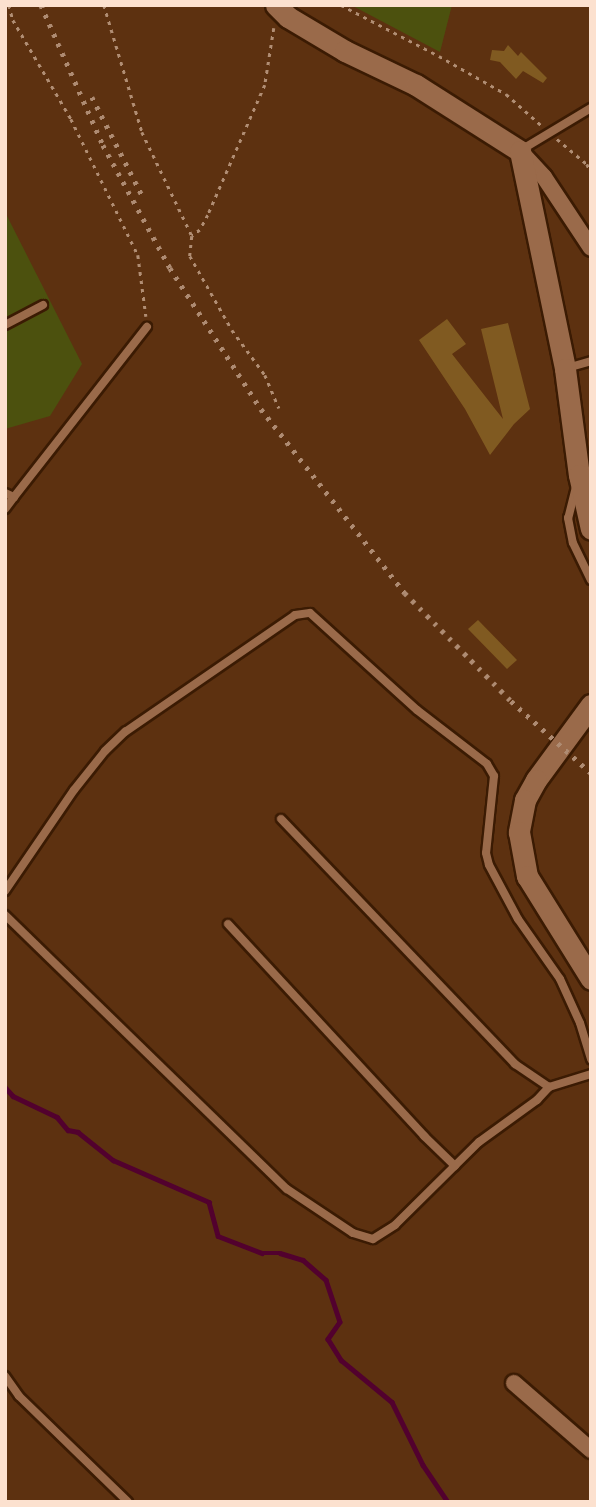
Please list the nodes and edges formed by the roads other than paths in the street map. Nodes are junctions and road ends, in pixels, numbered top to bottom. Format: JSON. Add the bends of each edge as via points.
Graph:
{"nodes":[{"id":1,"x":275,"y":13,"type":"edge"},
{"id":2,"x":591,"y":108,"type":"edge"},
{"id":3,"x":520,"y":151,"type":"junction"},
{"id":4,"x":591,"y":248,"type":"edge"},
{"id":5,"x":43,"y":305,"type":"dead end"},
{"id":6,"x":5,"y":325,"type":"edge"},
{"id":7,"x":147,"y":327,"type":"road end"},
{"id":8,"x":591,"y":361,"type":"edge"},
{"id":9,"x":565,"y":369,"type":"junction"},
{"id":10,"x":579,"y":475,"type":"junction"},
{"id":11,"x":9,"y":495,"type":"edge"},
{"id":12,"x":5,"y":509,"type":"edge"},
{"id":13,"x":591,"y":528,"type":"edge"},
{"id":14,"x":591,"y":580,"type":"edge"},
{"id":15,"x":590,"y":710,"type":"edge"},
{"id":16,"x":281,"y":819,"type":"dead end"},
{"id":17,"x":5,"y":891,"type":"edge"},
{"id":18,"x":5,"y":915,"type":"edge"},
{"id":19,"x":228,"y":924,"type":"dead end"},
{"id":20,"x":591,"y":979,"type":"edge"},
{"id":21,"x":591,"y":1059,"type":"edge"},
{"id":22,"x":591,"y":1074,"type":"edge"},
{"id":23,"x":549,"y":1087,"type":"junction"},
{"id":24,"x":455,"y":1166,"type":"junction"},
{"id":25,"x":5,"y":1376,"type":"edge"},
{"id":26,"x":514,"y":1383,"type":"dead end"},
{"id":27,"x":591,"y":1450,"type":"edge"},
{"id":28,"x":128,"y":1502,"type":"edge"}],
"edges":[{"from":1,"to":3,"type":"main road","via":[[416,85]]},
{"from":2,"to":3,"type":"lane"},
{"from":3,"to":4,"type":"street","via":[[544,177]]},
{"from":3,"to":9,"type":"main road"},
{"from":5,"to":6,"type":"lane"},
{"from":7,"to":11,"type":"lane"},
{"from":8,"to":9,"type":"lane"},
{"from":9,"to":10,"type":"main road"},
{"from":10,"to":13,"type":"main road"},
{"from":10,"to":14,"type":"lane","via":[[568,518],[573,543]]},
{"from":11,"to":12,"type":"lane"},
{"from":15,"to":20,"type":"main road","via":[[536,780],[525,800],[519,832],[527,876]]},
{"from":16,"to":23,"type":"lane","via":[[515,1064]]},
{"from":17,"to":21,"type":"lane","via":[[74,790],[125,732],[295,615],[310,613],[417,710],[487,764],[494,776],[486,853],[489,865],[518,919],[560,979]]},
{"from":18,"to":24,"type":"lane","via":[[287,1189],[353,1233],[373,1239],[395,1225]]},
{"from":19,"to":24,"type":"lane"},
{"from":22,"to":23,"type":"lane"},
{"from":23,"to":24,"type":"lane","via":[[478,1142]]},
{"from":25,"to":28,"type":"lane","via":[[19,1396]]},
{"from":26,"to":27,"type":"street"}]}
